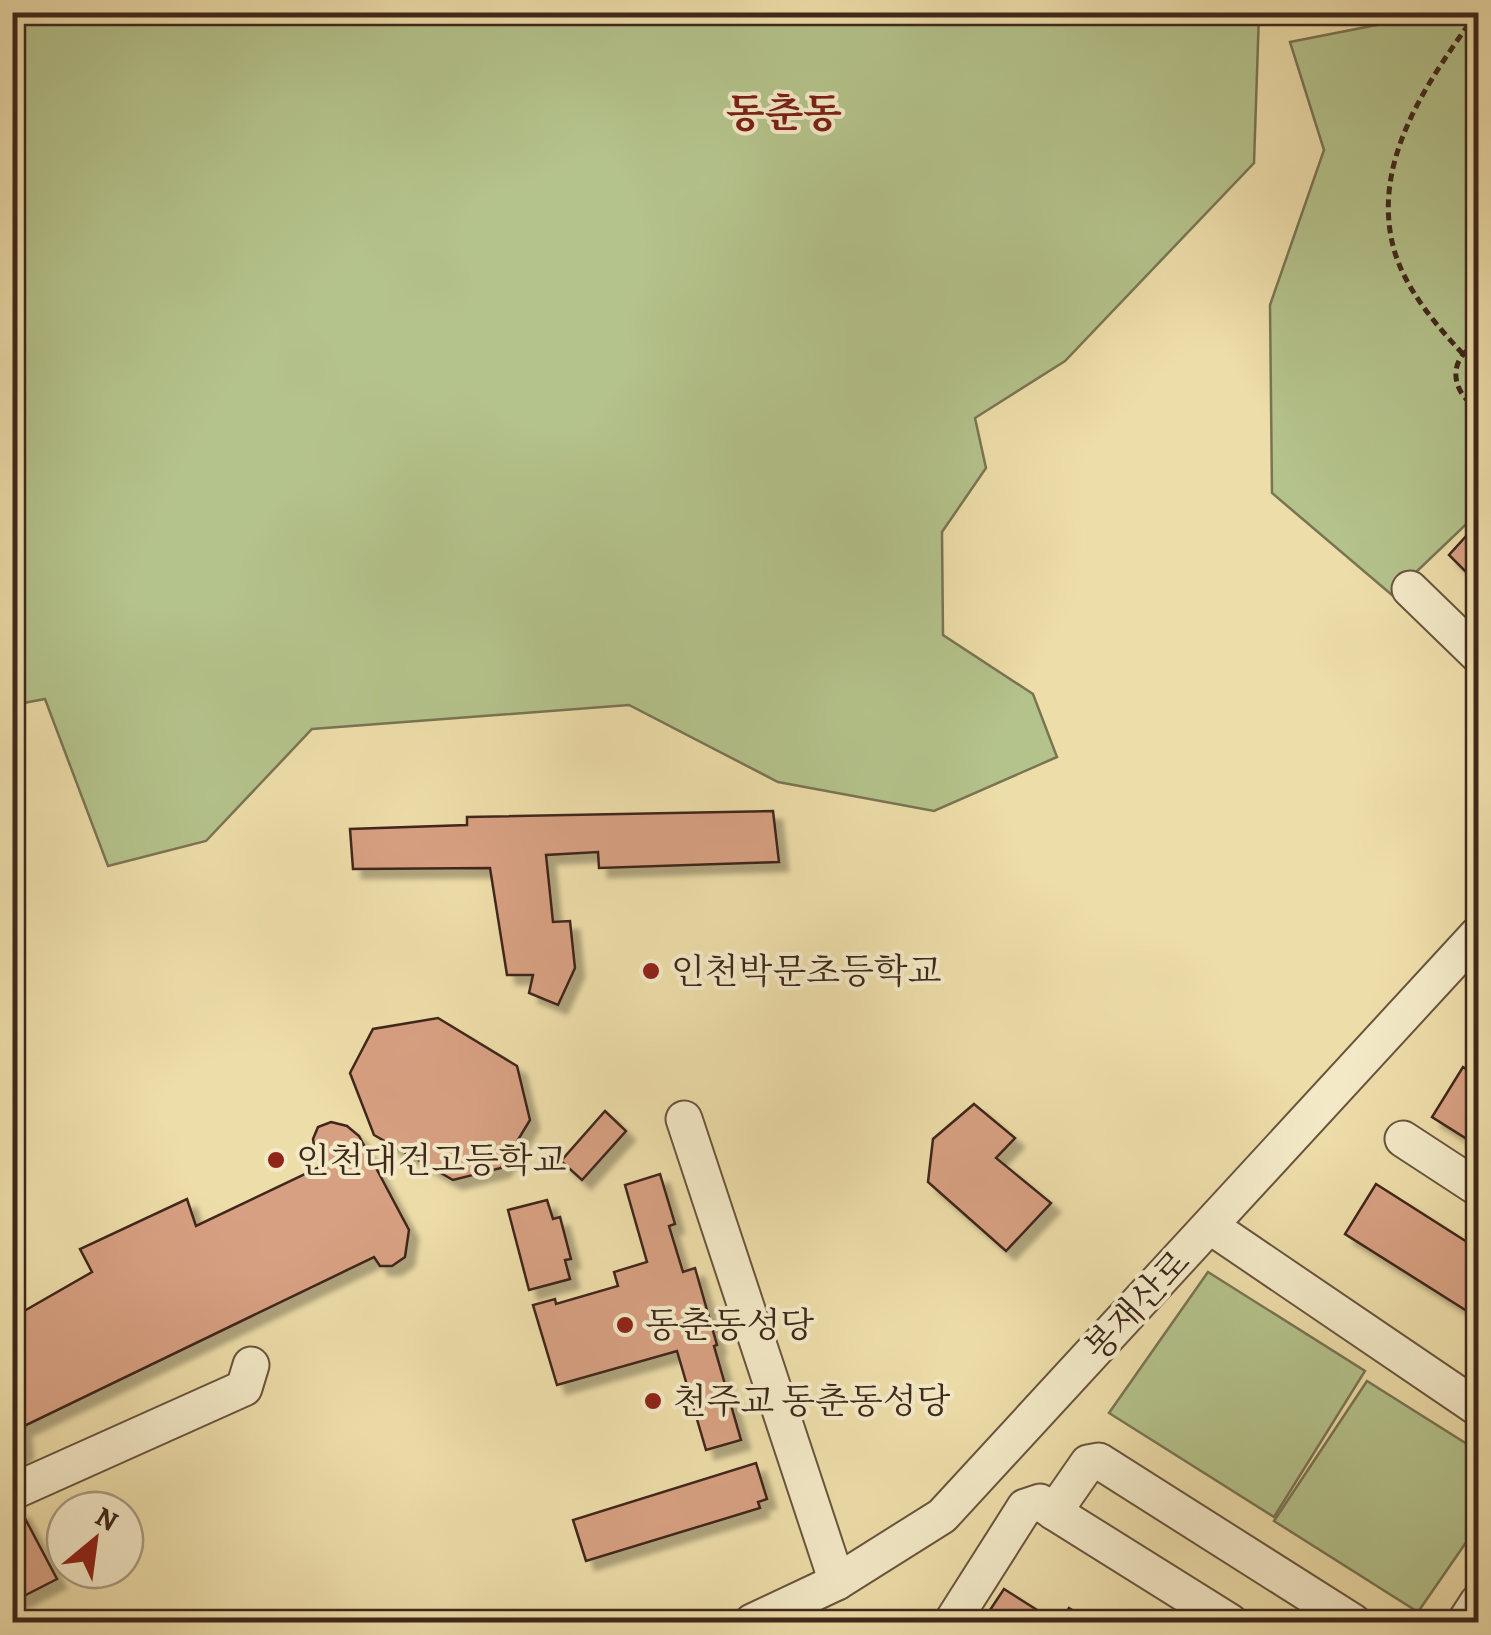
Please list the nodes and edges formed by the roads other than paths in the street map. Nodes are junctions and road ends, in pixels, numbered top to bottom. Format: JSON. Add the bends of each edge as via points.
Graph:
{"nodes":[{"id":1,"x":1410,"y":589,"type":"dead end"},
{"id":2,"x":1478,"y":655,"type":"edge"},
{"id":3,"x":1478,"y":934,"type":"edge"},
{"id":4,"x":684,"y":1118,"type":"dead end"},
{"id":5,"x":1403,"y":1139,"type":"dead end"},
{"id":6,"x":1478,"y":1188,"type":"edge"},
{"id":7,"x":1210,"y":1226,"type":"junction"},
{"id":8,"x":251,"y":1365,"type":"dead end"},
{"id":9,"x":1478,"y":1408,"type":"edge"},
{"id":10,"x":12,"y":1492,"type":"edge"},
{"id":11,"x":1054,"y":1512,"type":"junction"},
{"id":12,"x":837,"y":1582,"type":"junction"},
{"id":13,"x":1478,"y":1602,"type":"edge"},
{"id":14,"x":752,"y":1622,"type":"edge"},
{"id":15,"x":952,"y":1622,"type":"edge"},
{"id":16,"x":1230,"y":1622,"type":"edge"},
{"id":17,"x":1353,"y":1622,"type":"edge"},
{"id":18,"x":1465,"y":1622,"type":"edge"}],
"edges":[{"from":1,"to":2,"type":"street"},
{"from":3,"to":7,"type":"street","name":"봉재산로"},
{"from":4,"to":12,"type":"street"},
{"from":5,"to":6,"type":"street"},
{"from":7,"to":9,"type":"street"},
{"from":7,"to":12,"type":"street","name":"봉재산로","via":[[942,1516]]},
{"from":8,"to":10,"type":"street","via":[[244,1388]]},
{"from":11,"to":15,"type":"street","via":[[1040,1502],[1025,1508]]},
{"from":11,"to":16,"type":"street"},
{"from":11,"to":17,"type":"street","via":[[1088,1463],[1098,1460]]},
{"from":12,"to":14,"type":"street","name":"봉재산로"},
{"from":13,"to":18,"type":"street"}]}
